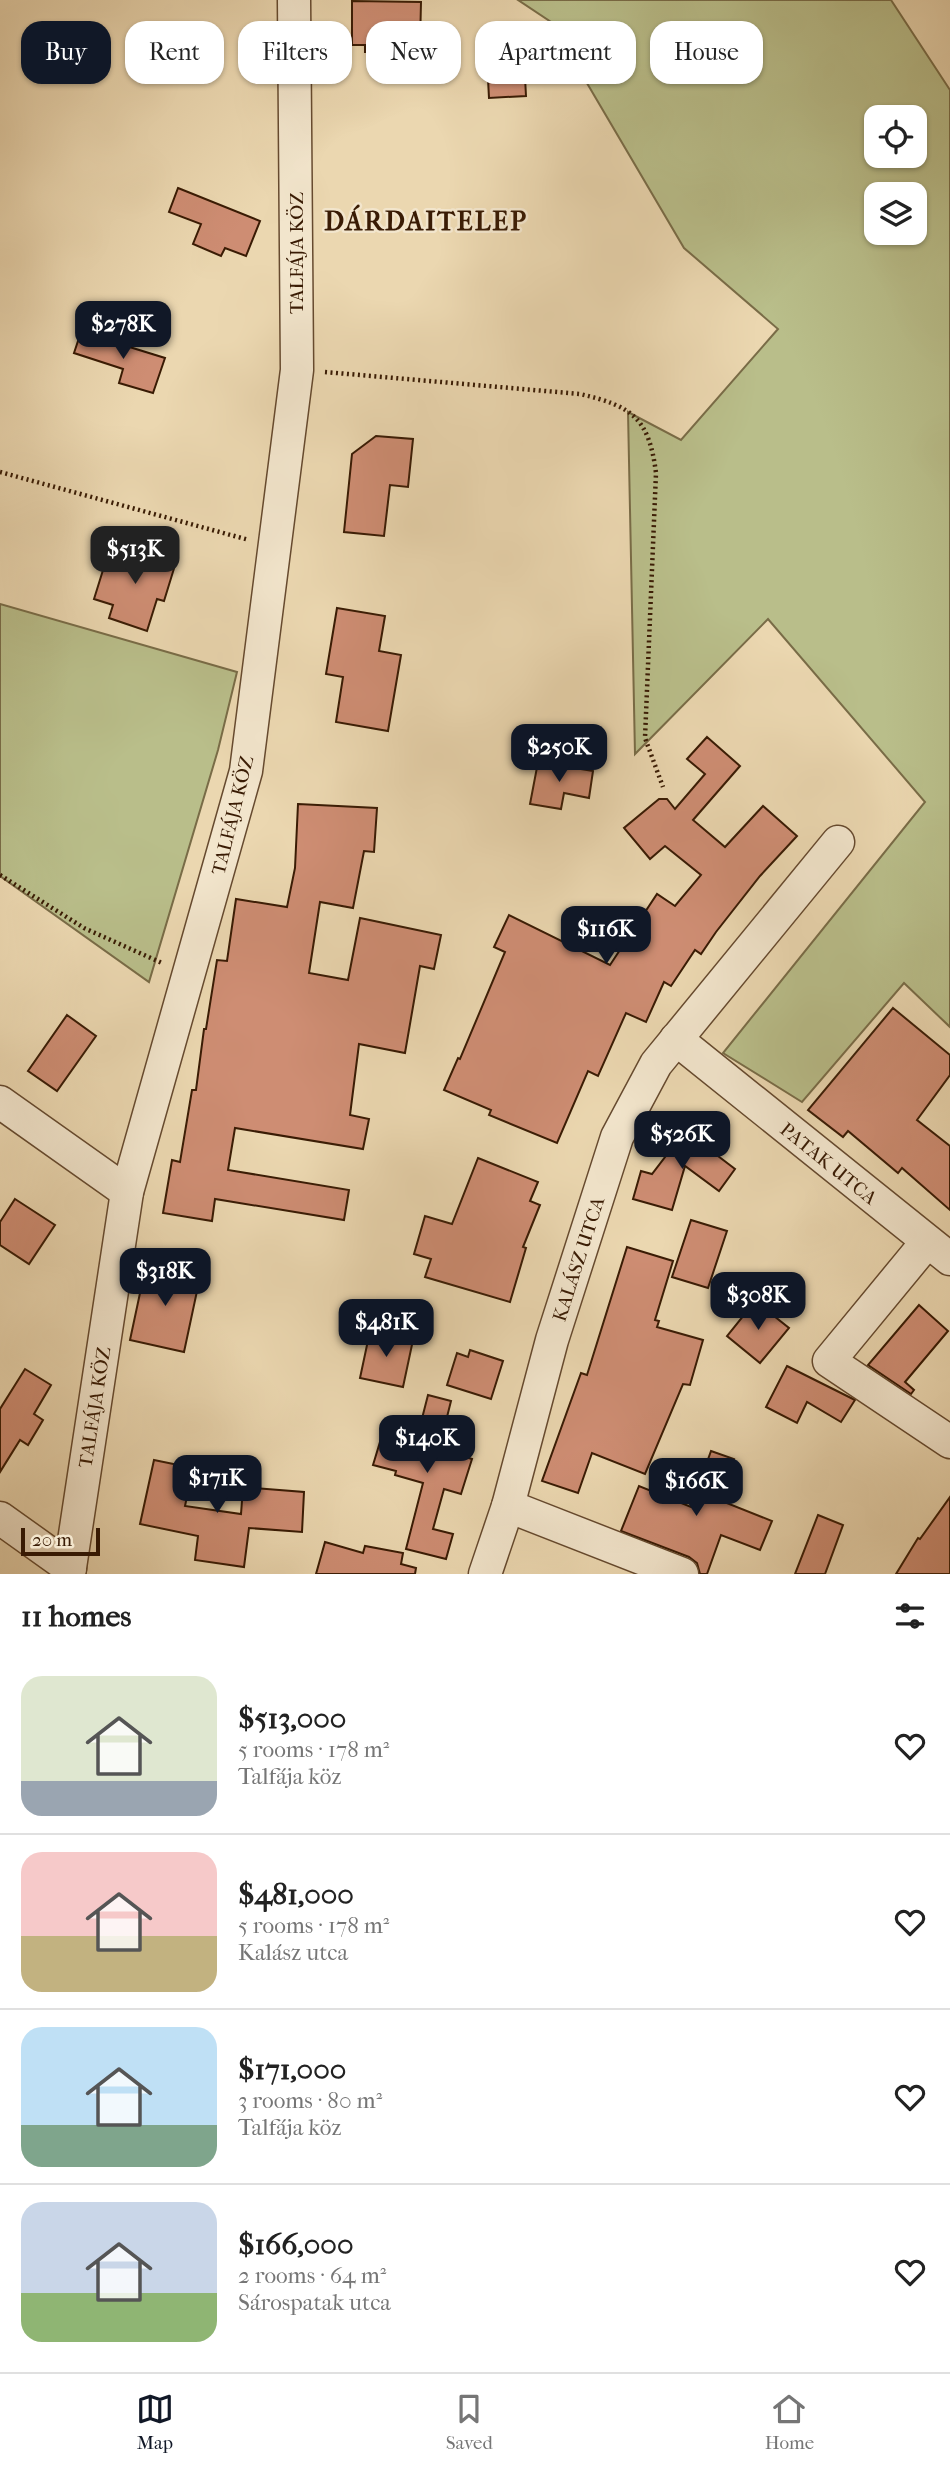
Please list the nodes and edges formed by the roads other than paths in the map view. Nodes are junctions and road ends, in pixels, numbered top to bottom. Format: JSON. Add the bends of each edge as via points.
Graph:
{"nodes":[{"id":1,"x":294,"y":0,"type":"edge"},
{"id":2,"x":838,"y":842,"type":"dead end"},
{"id":3,"x":676,"y":1039,"type":"junction"},
{"id":4,"x":0,"y":1102,"type":"edge"},
{"id":5,"x":127,"y":1192,"type":"junction"},
{"id":6,"x":939,"y":1250,"type":"edge"},
{"id":7,"x":950,"y":1442,"type":"edge"},
{"id":8,"x":508,"y":1506,"type":"junction"},
{"id":9,"x":0,"y":1518,"type":"edge"},
{"id":10,"x":69,"y":1571,"type":"edge"},
{"id":11,"x":485,"y":1574,"type":"edge"},
{"id":12,"x":682,"y":1574,"type":"edge"}],
"edges":[{"from":1,"to":5,"type":"street","name":"TALFÁJA KÖZ","via":[[297,370],[246,771]]},
{"from":2,"to":3,"type":"street","name":"KALÁSZ UTCA"},
{"from":3,"to":6,"type":"street","name":"PATAK UTCA"},
{"from":3,"to":8,"type":"street","name":"KALÁSZ UTCA","via":[[656,1065],[617,1137],[552,1340]]},
{"from":4,"to":5,"type":"street"},
{"from":5,"to":10,"type":"street","name":"TALFÁJA KÖZ"},
{"from":6,"to":7,"type":"street","via":[[829,1362]]},
{"from":8,"to":11,"type":"street","name":"KALÁSZ UTCA"},
{"from":8,"to":12,"type":"street"},
{"from":9,"to":10,"type":"street"}]}
